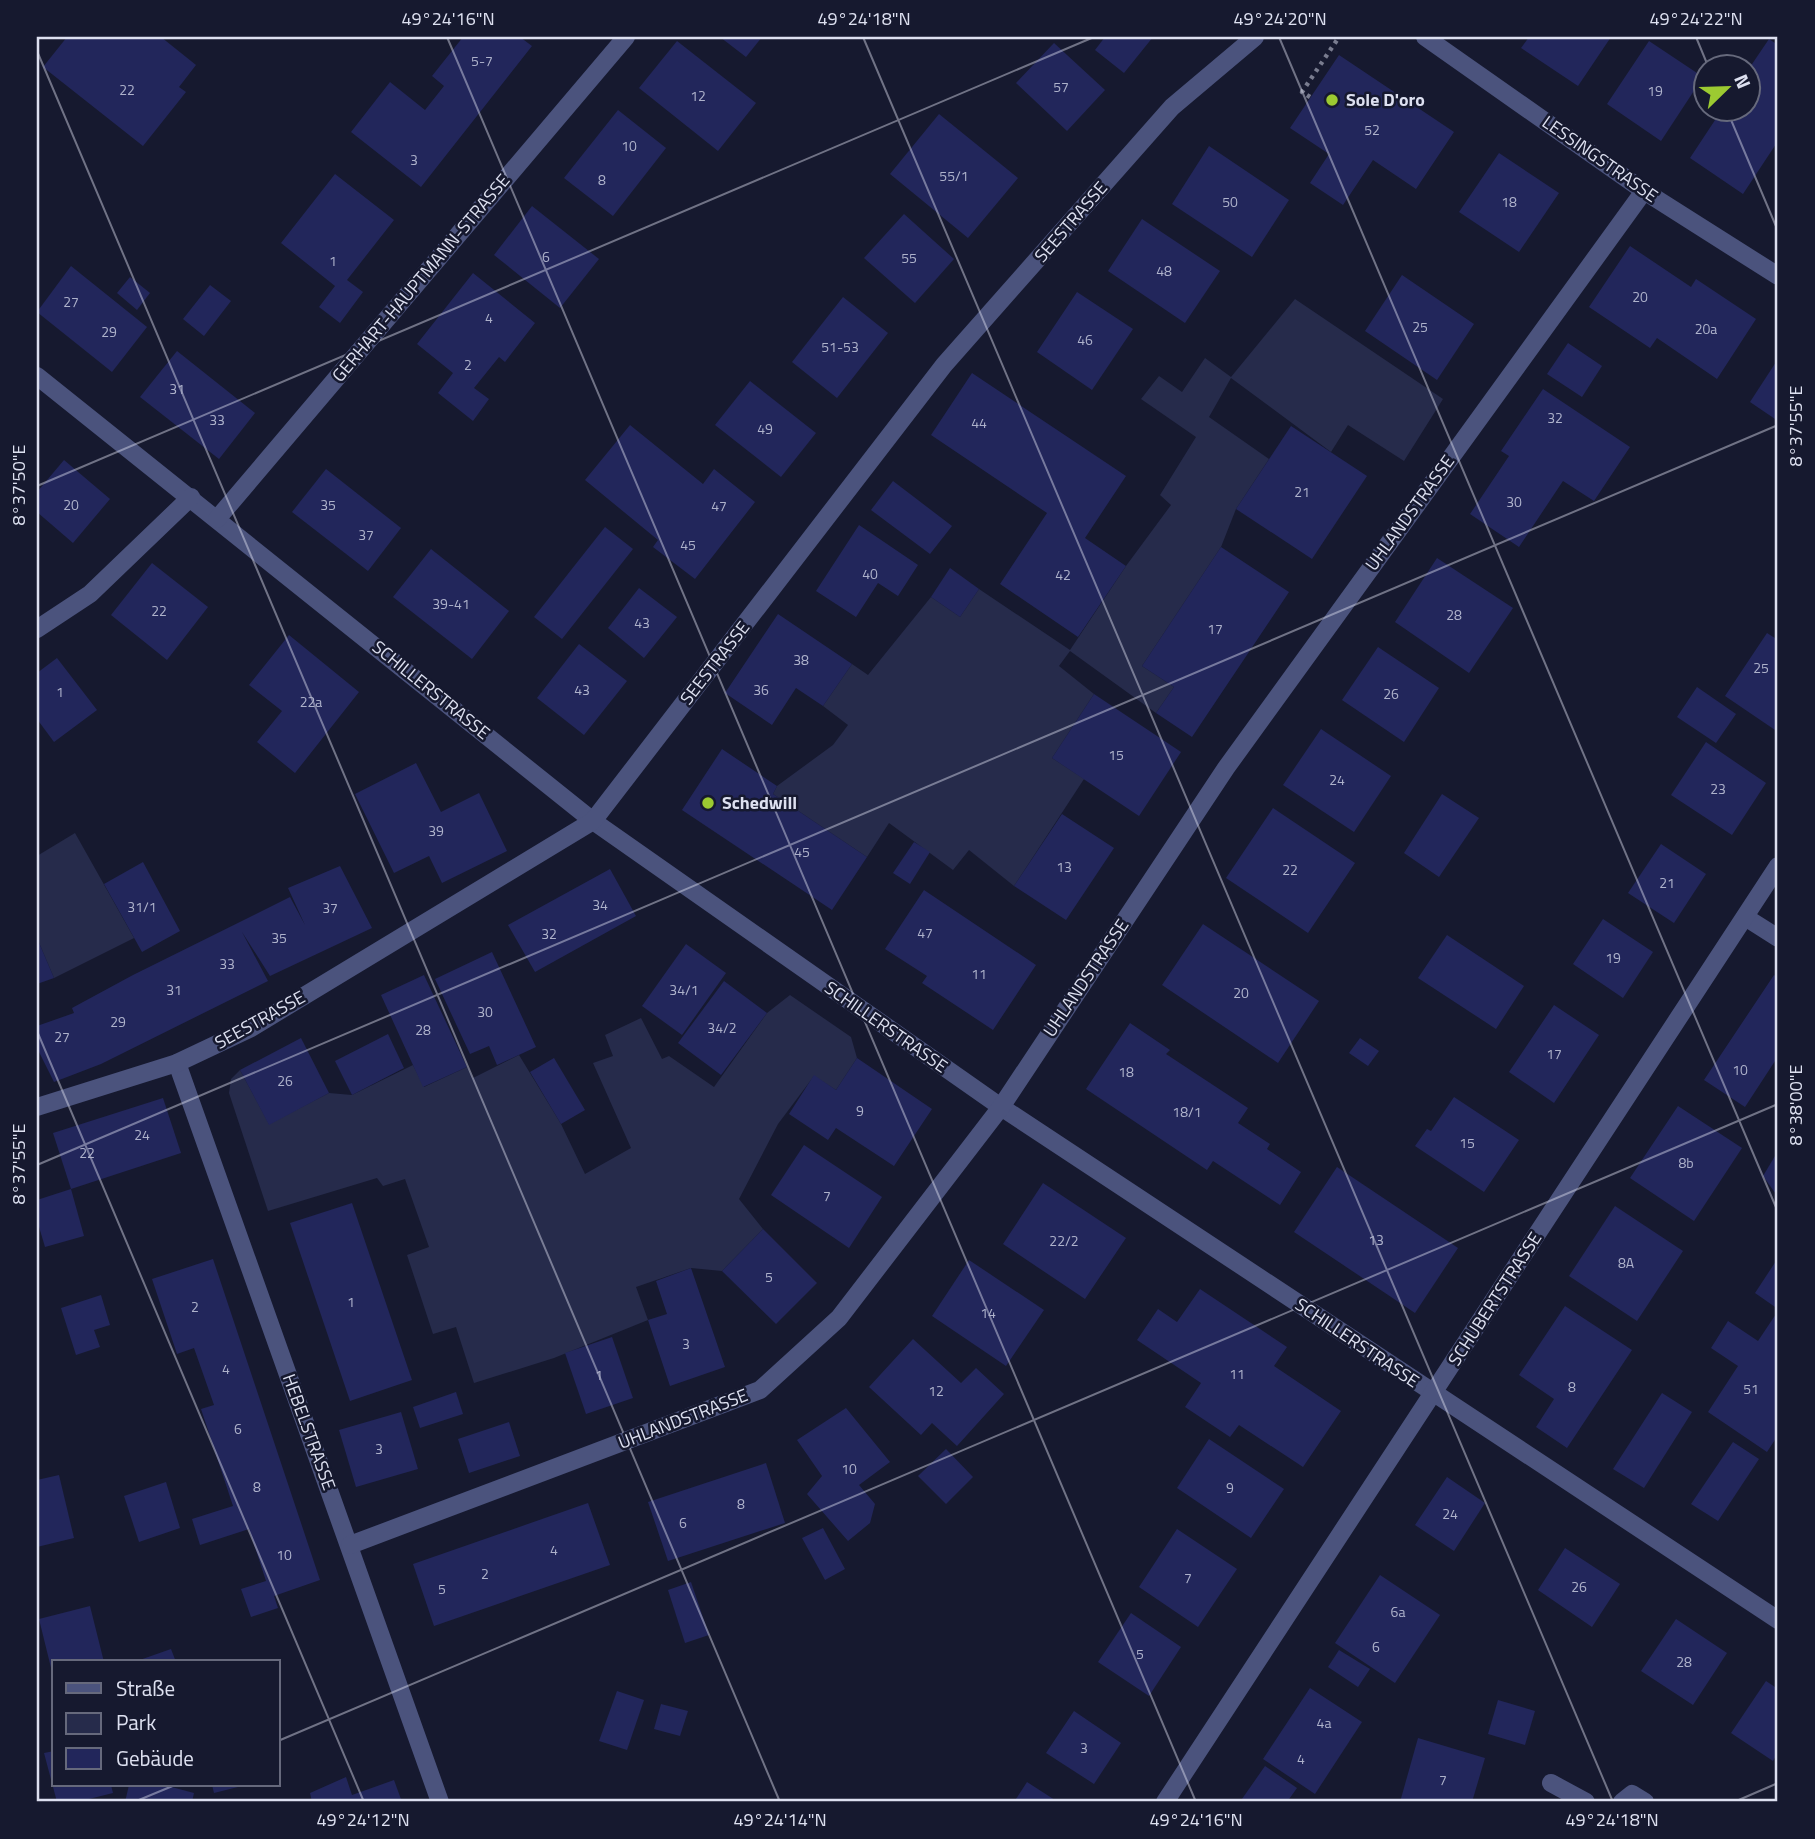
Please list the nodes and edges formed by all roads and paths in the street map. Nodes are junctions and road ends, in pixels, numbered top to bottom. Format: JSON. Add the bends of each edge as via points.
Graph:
{"nodes":[{"id":1,"x":625,"y":37,"type":"edge"},
{"id":2,"x":1255,"y":37,"type":"edge"},
{"id":3,"x":1339,"y":37,"type":"edge"},
{"id":4,"x":1425,"y":37,"type":"edge"},
{"id":5,"x":1310,"y":97,"type":"dead end"},
{"id":6,"x":1644,"y":191,"type":"junction"},
{"id":7,"x":1778,"y":276,"type":"edge"},
{"id":8,"x":37,"y":376,"type":"edge"},
{"id":9,"x":191,"y":497,"type":"junction"},
{"id":10,"x":217,"y":519,"type":"junction"},
{"id":11,"x":37,"y":629,"type":"edge"},
{"id":12,"x":593,"y":821,"type":"junction"},
{"id":13,"x":1778,"y":866,"type":"edge"},
{"id":14,"x":1745,"y":917,"type":"junction"},
{"id":15,"x":1778,"y":937,"type":"edge"},
{"id":16,"x":177,"y":1063,"type":"junction"},
{"id":17,"x":37,"y":1107,"type":"edge"},
{"id":18,"x":1000,"y":1107,"type":"junction"},
{"id":19,"x":1433,"y":1394,"type":"junction"},
{"id":20,"x":350,"y":1545,"type":"junction"},
{"id":21,"x":1778,"y":1620,"type":"edge"},
{"id":22,"x":1551,"y":1783,"type":"dead end"},
{"id":23,"x":440,"y":1802,"type":"edge"},
{"id":24,"x":1165,"y":1802,"type":"edge"},
{"id":25,"x":1586,"y":1802,"type":"edge"},
{"id":26,"x":1622,"y":1802,"type":"edge"},
{"id":27,"x":1645,"y":1802,"type":"edge"}],
"edges":[{"from":1,"to":10,"type":"street","name":"GERHART-HAUPTMANN-STRASSE"},
{"from":2,"to":12,"type":"street","name":"SEESTRASSE","via":[[1172,107],[944,365]]},
{"from":3,"to":5,"type":"path","via":[[1302,92]]},
{"from":4,"to":6,"type":"street","name":"LESSINGSTRASSE"},
{"from":6,"to":7,"type":"street","name":"LESSINGSTRASSE"},
{"from":6,"to":18,"type":"street","name":"UHLANDSTRASSE","via":[[1226,768]]},
{"from":8,"to":9,"type":"street","name":"SCHILLERSTRASSE"},
{"from":9,"to":10,"type":"street","name":"SCHILLERSTRASSE"},
{"from":9,"to":11,"type":"street","via":[[90,594]]},
{"from":10,"to":12,"type":"street","name":"SCHILLERSTRASSE"},
{"from":12,"to":16,"type":"street","name":"SEESTRASSE","via":[[251,1028]]},
{"from":12,"to":18,"type":"street","name":"SCHILLERSTRASSE"},
{"from":13,"to":14,"type":"street","name":"SCHUBERTSTRASSE"},
{"from":14,"to":15,"type":"street"},
{"from":14,"to":19,"type":"street","name":"SCHUBERTSTRASSE"},
{"from":16,"to":17,"type":"street","name":"SEESTRASSE"},
{"from":16,"to":20,"type":"street","name":"HEBELSTRASSE"},
{"from":18,"to":19,"type":"street","name":"SCHILLERSTRASSE"},
{"from":18,"to":20,"type":"street","name":"UHLANDSTRASSE","via":[[839,1318],[760,1390]]},
{"from":19,"to":21,"type":"street","name":"SCHILLERSTRASSE"},
{"from":19,"to":24,"type":"street","name":"SCHUBERTSTRASSE"},
{"from":20,"to":23,"type":"street","name":"HEBELSTRASSE"},
{"from":22,"to":25,"type":"street"},
{"from":26,"to":27,"type":"street","via":[[1632,1794]]}]}
